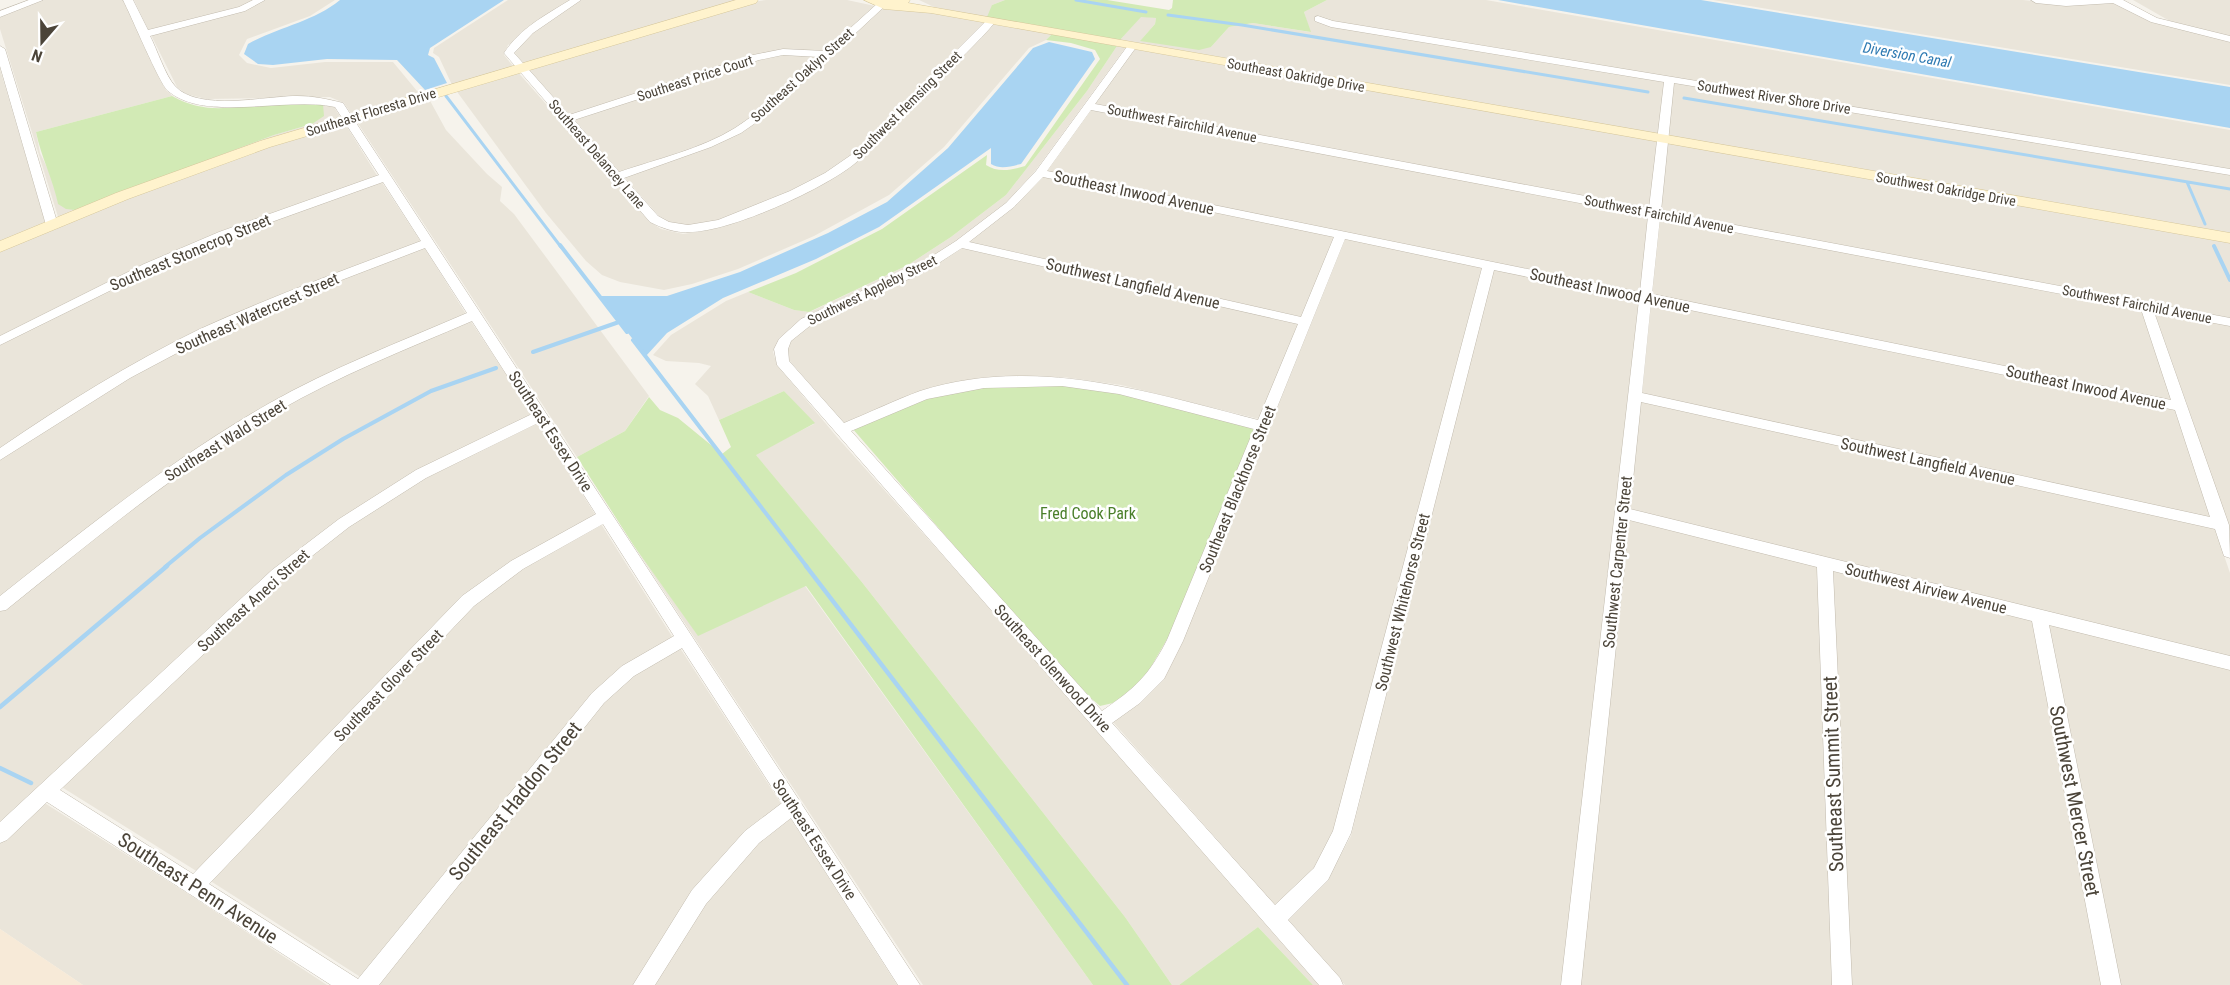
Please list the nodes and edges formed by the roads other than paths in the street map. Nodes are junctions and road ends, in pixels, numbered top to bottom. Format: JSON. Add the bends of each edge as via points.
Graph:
{"nodes":[{"id":1,"x":38,"y":0,"type":"edge"},
{"id":2,"x":128,"y":0,"type":"edge"},
{"id":3,"x":260,"y":0,"type":"edge"},
{"id":4,"x":576,"y":0,"type":"edge"},
{"id":5,"x":751,"y":0,"type":"edge"},
{"id":6,"x":913,"y":0,"type":"edge"},
{"id":7,"x":2036,"y":0,"type":"edge"},
{"id":8,"x":2116,"y":0,"type":"edge"},
{"id":9,"x":2129,"y":0,"type":"edge"},
{"id":10,"x":880,"y":2,"type":"edge"},
{"id":11,"x":931,"y":9,"type":"junction"},
{"id":12,"x":2146,"y":13,"type":"junction"},
{"id":13,"x":0,"y":15,"type":"edge"},
{"id":14,"x":1318,"y":19,"type":"dead end"},
{"id":15,"x":991,"y":21,"type":"junction"},
{"id":16,"x":145,"y":34,"type":"junction"},
{"id":17,"x":2230,"y":39,"type":"edge"},
{"id":18,"x":1131,"y":46,"type":"junction"},
{"id":19,"x":0,"y":49,"type":"edge"},
{"id":20,"x":826,"y":54,"type":"junction"},
{"id":21,"x":519,"y":67,"type":"junction"},
{"id":22,"x":1669,"y":80,"type":"junction"},
{"id":23,"x":1089,"y":106,"type":"junction"},
{"id":24,"x":347,"y":118,"type":"junction"},
{"id":25,"x":567,"y":119,"type":"junction"},
{"id":26,"x":1662,"y":139,"type":"junction"},
{"id":27,"x":1040,"y":172,"type":"junction"},
{"id":28,"x":2230,"y":172,"type":"edge"},
{"id":29,"x":385,"y":177,"type":"junction"},
{"id":30,"x":617,"y":177,"type":"junction"},
{"id":31,"x":1655,"y":213,"type":"junction"},
{"id":32,"x":52,"y":225,"type":"junction"},
{"id":33,"x":682,"y":230,"type":"joint"},
{"id":34,"x":1341,"y":234,"type":"junction"},
{"id":35,"x":2230,"y":238,"type":"edge"},
{"id":36,"x":429,"y":242,"type":"junction"},
{"id":37,"x":960,"y":244,"type":"junction"},
{"id":38,"x":0,"y":247,"type":"edge"},
{"id":39,"x":1489,"y":264,"type":"junction"},
{"id":40,"x":1645,"y":297,"type":"junction"},
{"id":41,"x":2146,"y":306,"type":"junction"},
{"id":42,"x":474,"y":315,"type":"junction"},
{"id":43,"x":1306,"y":322,"type":"junction"},
{"id":44,"x":2230,"y":322,"type":"edge"},
{"id":45,"x":0,"y":341,"type":"edge"},
{"id":46,"x":781,"y":349,"type":"joint"},
{"id":47,"x":1635,"y":396,"type":"junction"},
{"id":48,"x":2181,"y":407,"type":"junction"},
{"id":49,"x":542,"y":415,"type":"junction"},
{"id":50,"x":1263,"y":426,"type":"junction"},
{"id":51,"x":841,"y":430,"type":"junction"},
{"id":52,"x":0,"y":455,"type":"edge"},
{"id":53,"x":1623,"y":513,"type":"junction"},
{"id":54,"x":605,"y":516,"type":"junction"},
{"id":55,"x":2221,"y":525,"type":"junction"},
{"id":56,"x":2230,"y":552,"type":"edge"},
{"id":57,"x":1825,"y":563,"type":"junction"},
{"id":58,"x":0,"y":605,"type":"edge"},
{"id":59,"x":2039,"y":616,"type":"junction"},
{"id":60,"x":684,"y":638,"type":"junction"},
{"id":61,"x":2230,"y":663,"type":"edge"},
{"id":62,"x":1101,"y":721,"type":"junction"},
{"id":63,"x":46,"y":791,"type":"junction"},
{"id":64,"x":794,"y":805,"type":"junction"},
{"id":65,"x":0,"y":834,"type":"edge"},
{"id":66,"x":195,"y":885,"type":"junction"},
{"id":67,"x":1275,"y":919,"type":"junction"},
{"id":68,"x":350,"y":985,"type":"edge"},
{"id":69,"x":366,"y":985,"type":"edge"},
{"id":70,"x":643,"y":985,"type":"edge"},
{"id":71,"x":910,"y":985,"type":"edge"},
{"id":72,"x":1333,"y":985,"type":"edge"},
{"id":73,"x":1571,"y":985,"type":"edge"},
{"id":74,"x":1842,"y":985,"type":"edge"},
{"id":75,"x":2111,"y":985,"type":"edge"}],
"edges":[{"from":1,"to":13,"type":"street"},
{"from":2,"to":16,"type":"street","name":"Southeast Essex Drive"},
{"from":3,"to":16,"type":"street","via":[[242,9]]},
{"from":4,"to":21,"type":"street","via":[[512,45],[509,53]]},
{"from":5,"to":21,"type":"street","name":"Southeast Floresta Drive"},
{"from":6,"to":11,"type":"street","name":"Southeast Oakridge Drive"},
{"from":7,"to":8,"type":"street"},
{"from":8,"to":12,"type":"street"},
{"from":9,"to":12,"type":"street"},
{"from":10,"to":11,"type":"street","name":"Southeast Oakridge Drive"},
{"from":10,"to":20,"type":"street","name":"Southeast Oaklyn Street"},
{"from":11,"to":15,"type":"street","name":"Southeast Oakridge Drive"},
{"from":12,"to":17,"type":"street","via":[[2172,25]]},
{"from":14,"to":22,"type":"street","name":"Southwest River Shore Drive"},
{"from":15,"to":18,"type":"street","name":"Southeast Oakridge Drive"},
{"from":15,"to":33,"type":"street","name":"Southwest Hemsing Street","via":[[869,146],[841,168],[731,220]]},
{"from":16,"to":24,"type":"street","name":"Southeast Essex Drive","via":[[171,88],[181,97],[224,103],[326,100],[339,105]]},
{"from":18,"to":23,"type":"street","name":"Southwest Appleby Street"},
{"from":18,"to":26,"type":"street","name":"Southeast Oakridge Drive"},
{"from":19,"to":32,"type":"street"},
{"from":20,"to":25,"type":"street","name":"Southeast Price Court","via":[[783,52],[757,57]]},
{"from":20,"to":30,"type":"street","name":"Southeast Oaklyn Street","via":[[766,110],[737,131]]},
{"from":21,"to":24,"type":"street","name":"Southeast Floresta Drive"},
{"from":21,"to":25,"type":"street","name":"Southeast Delancey Lane"},
{"from":22,"to":26,"type":"street","name":"Southwest Carpenter Street"},
{"from":22,"to":28,"type":"street","name":"Southwest River Shore Drive"},
{"from":23,"to":27,"type":"street","name":"Southwest Appleby Street"},
{"from":23,"to":31,"type":"street","name":"Southwest Fairchild Avenue"},
{"from":24,"to":29,"type":"street","name":"Southeast Essex Drive"},
{"from":24,"to":32,"type":"street","name":"Southeast Floresta Drive","via":[[201,166]]},
{"from":25,"to":30,"type":"street","name":"Southeast Delancey Lane"},
{"from":26,"to":31,"type":"street","name":"Southwest Carpenter Street"},
{"from":26,"to":35,"type":"street","name":"Southwest Oakridge Drive"},
{"from":27,"to":34,"type":"street","name":"Southeast Inwood Avenue"},
{"from":27,"to":37,"type":"street","name":"Southwest Appleby Street","via":[[1010,205]]},
{"from":29,"to":36,"type":"street","name":"Southeast Essex Drive"},
{"from":29,"to":45,"type":"street","name":"Southeast Stonecrop Street","via":[[148,267]]},
{"from":30,"to":33,"type":"street","name":"Southeast Delancey Lane","via":[[654,219]]},
{"from":31,"to":40,"type":"street","name":"Southwest Carpenter Street"},
{"from":31,"to":41,"type":"street","name":"Southwest Fairchild Avenue"},
{"from":32,"to":38,"type":"street","name":"Southeast Floresta Drive"},
{"from":34,"to":39,"type":"street","name":"Southeast Inwood Avenue"},
{"from":34,"to":43,"type":"street","name":"Southeast Blackhorse Street"},
{"from":36,"to":42,"type":"street","name":"Southeast Essex Drive"},
{"from":36,"to":52,"type":"street","name":"Southeast Watercrest Street","via":[[203,333],[57,416]]},
{"from":37,"to":43,"type":"street","name":"Southwest Langfield Avenue"},
{"from":37,"to":46,"type":"street","name":"Southwest Appleby Street","via":[[896,282],[806,322],[786,339]]},
{"from":39,"to":40,"type":"street","name":"Southeast Inwood Avenue"},
{"from":39,"to":67,"type":"street","name":"Southwest Whitehorse Street","via":[[1342,833],[1321,874]]},
{"from":40,"to":47,"type":"street","name":"Southwest Carpenter Street"},
{"from":40,"to":48,"type":"street","name":"Southeast Inwood Avenue"},
{"from":41,"to":44,"type":"street","name":"Southwest Fairchild Avenue"},
{"from":41,"to":48,"type":"street"},
{"from":42,"to":49,"type":"street","name":"Southeast Essex Drive"},
{"from":42,"to":58,"type":"street","name":"Southeast Wald Street","via":[[316,385],[250,421],[161,479]]},
{"from":43,"to":50,"type":"street","name":"Southeast Blackhorse Street"},
{"from":46,"to":51,"type":"street","name":"Southeast Glenwood Drive","via":[[782,362]]},
{"from":47,"to":53,"type":"street","name":"Southwest Carpenter Street"},
{"from":47,"to":55,"type":"street","name":"Southwest Langfield Avenue"},
{"from":48,"to":55,"type":"street"},
{"from":49,"to":54,"type":"street","name":"Southeast Essex Drive"},
{"from":49,"to":63,"type":"street","name":"Southeast Aneci Street","via":[[422,474],[344,523],[278,574]]},
{"from":50,"to":51,"type":"street","via":[[1119,389],[1062,381],[984,383],[924,395]]},
{"from":50,"to":62,"type":"street","name":"Southeast Blackhorse Street","via":[[1158,674],[1134,698]]},
{"from":51,"to":62,"type":"street","name":"Southeast Glenwood Drive"},
{"from":53,"to":57,"type":"street","name":"Southwest Airview Avenue"},
{"from":53,"to":73,"type":"street","name":"Southwest Carpenter Street"},
{"from":54,"to":60,"type":"street","name":"Southeast Essex Drive"},
{"from":54,"to":66,"type":"street","name":"Southeast Glover Street","via":[[517,565],[468,601]]},
{"from":55,"to":56,"type":"street"},
{"from":57,"to":59,"type":"street","name":"Southwest Airview Avenue"},
{"from":57,"to":74,"type":"street","name":"Southeast Summit Street"},
{"from":59,"to":61,"type":"street","name":"Southwest Airview Avenue"},
{"from":59,"to":75,"type":"street","name":"Southwest Mercer Street"},
{"from":60,"to":64,"type":"street","name":"Southeast Essex Drive"},
{"from":60,"to":69,"type":"street","name":"Southeast Haddon Street","via":[[628,671],[598,698]]},
{"from":62,"to":67,"type":"street","name":"Southeast Glenwood Drive"},
{"from":63,"to":65,"type":"street","name":"Southeast Aneci Street"},
{"from":63,"to":66,"type":"street","name":"Southeast Penn Avenue"},
{"from":64,"to":70,"type":"street","via":[[753,837],[699,897]]},
{"from":64,"to":71,"type":"street","name":"Southeast Essex Drive"},
{"from":66,"to":68,"type":"street","name":"Southeast Penn Avenue"},
{"from":67,"to":72,"type":"street","name":"Southeast Glenwood Drive"}]}
